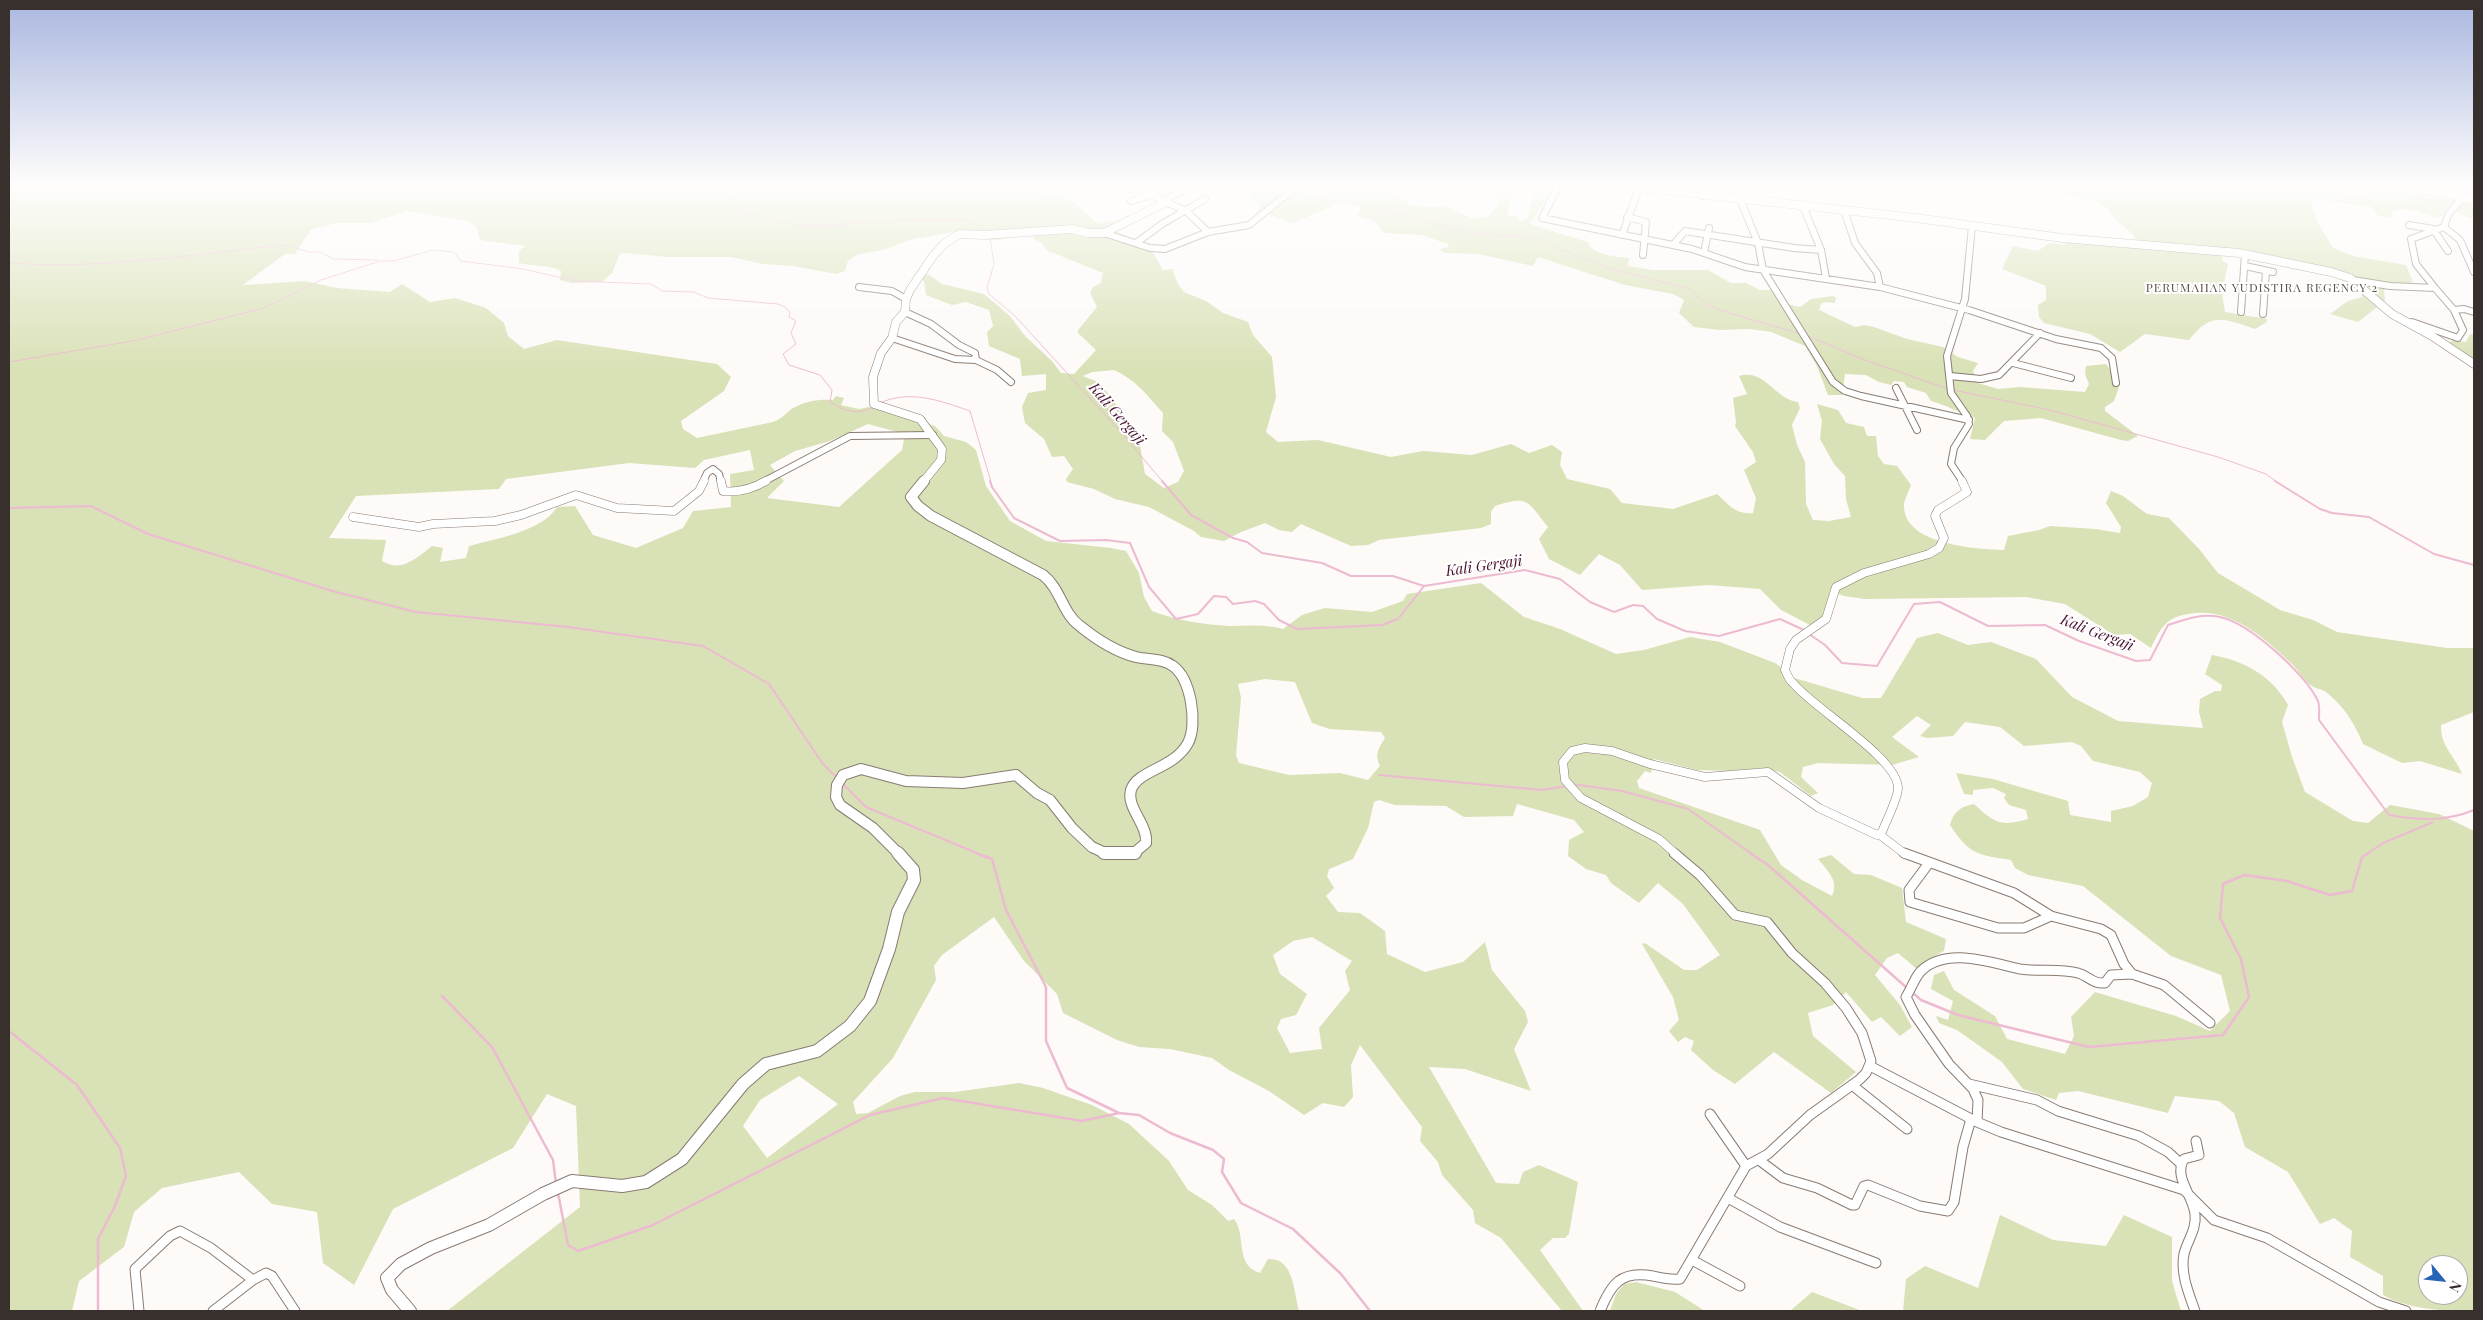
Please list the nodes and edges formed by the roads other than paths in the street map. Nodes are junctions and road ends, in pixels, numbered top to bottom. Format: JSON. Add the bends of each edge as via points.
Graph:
{"nodes":[{"id":1,"x":942,"y":247,"type":"edge"},
{"id":2,"x":1148,"y":247,"type":"edge"},
{"id":3,"x":1171,"y":247,"type":"edge"},
{"id":4,"x":1643,"y":247,"type":"edge"},
{"id":5,"x":1679,"y":247,"type":"edge"},
{"id":6,"x":1706,"y":247,"type":"edge"},
{"id":7,"x":1759,"y":247,"type":"edge"},
{"id":8,"x":1790,"y":247,"type":"edge"},
{"id":9,"x":1820,"y":247,"type":"edge"},
{"id":10,"x":1857,"y":247,"type":"edge"},
{"id":11,"x":1971,"y":247,"type":"edge"},
{"id":12,"x":2160,"y":247,"type":"edge"},
{"id":13,"x":2413,"y":247,"type":"edge"},
{"id":14,"x":2445,"y":247,"type":"edge"},
{"id":15,"x":2463,"y":247,"type":"edge"},
{"id":16,"x":1821,"y":250,"type":"junction"},
{"id":17,"x":2448,"y":252,"type":"dead end"},
{"id":18,"x":1704,"y":253,"type":"junction"},
{"id":19,"x":2245,"y":254,"type":"junction"},
{"id":20,"x":1643,"y":255,"type":"dead end"},
{"id":21,"x":2245,"y":266,"type":"junction"},
{"id":22,"x":1763,"y":270,"type":"junction"},
{"id":23,"x":2474,"y":272,"type":"edge"},
{"id":24,"x":1826,"y":278,"type":"junction"},
{"id":25,"x":2353,"y":280,"type":"junction"},
{"id":26,"x":859,"y":287,"type":"dead end"},
{"id":27,"x":1880,"y":287,"type":"junction"},
{"id":28,"x":2435,"y":288,"type":"junction"},
{"id":29,"x":906,"y":299,"type":"junction"},
{"id":30,"x":1962,"y":308,"type":"junction"},
{"id":31,"x":2454,"y":310,"type":"junction"},
{"id":32,"x":905,"y":312,"type":"junction"},
{"id":33,"x":2241,"y":312,"type":"dead end"},
{"id":34,"x":2474,"y":312,"type":"edge"},
{"id":35,"x":2263,"y":314,"type":"dead end"},
{"id":36,"x":2400,"y":318,"type":"junction"},
{"id":37,"x":2040,"y":333,"type":"junction"},
{"id":38,"x":892,"y":338,"type":"junction"},
{"id":39,"x":976,"y":360,"type":"junction"},
{"id":40,"x":2013,"y":363,"type":"junction"},
{"id":41,"x":2474,"y":364,"type":"edge"},
{"id":42,"x":1950,"y":376,"type":"junction"},
{"id":43,"x":2070,"y":378,"type":"dead end"},
{"id":44,"x":1011,"y":382,"type":"dead end"},
{"id":45,"x":2116,"y":383,"type":"dead end"},
{"id":46,"x":1896,"y":388,"type":"dead end"},
{"id":47,"x":1907,"y":406,"type":"junction"},
{"id":48,"x":1969,"y":420,"type":"junction"},
{"id":49,"x":1917,"y":430,"type":"dead end"},
{"id":50,"x":933,"y":435,"type":"junction"},
{"id":51,"x":353,"y":517,"type":"dead end"},
{"id":52,"x":1880,"y":834,"type":"junction"},
{"id":53,"x":1930,"y":864,"type":"junction"},
{"id":54,"x":2051,"y":916,"type":"junction"},
{"id":55,"x":2132,"y":974,"type":"junction"},
{"id":56,"x":2210,"y":1023,"type":"dead end"},
{"id":57,"x":1870,"y":1066,"type":"junction"},
{"id":58,"x":1969,"y":1084,"type":"junction"},
{"id":59,"x":1852,"y":1085,"type":"junction"},
{"id":60,"x":1710,"y":1114,"type":"dead end"},
{"id":61,"x":1974,"y":1120,"type":"junction"},
{"id":62,"x":1906,"y":1129,"type":"dead end"},
{"id":63,"x":2196,"y":1141,"type":"dead end"},
{"id":64,"x":1759,"y":1160,"type":"junction"},
{"id":65,"x":2180,"y":1163,"type":"junction"},
{"id":66,"x":1746,"y":1166,"type":"junction"},
{"id":67,"x":2184,"y":1190,"type":"junction"},
{"id":68,"x":1728,"y":1198,"type":"junction"},
{"id":69,"x":1692,"y":1260,"type":"junction"},
{"id":70,"x":1876,"y":1263,"type":"dead end"},
{"id":71,"x":253,"y":1280,"type":"junction"},
{"id":72,"x":1740,"y":1286,"type":"dead end"},
{"id":73,"x":139,"y":1311,"type":"edge"},
{"id":74,"x":213,"y":1311,"type":"edge"},
{"id":75,"x":295,"y":1311,"type":"edge"},
{"id":76,"x":410,"y":1311,"type":"edge"},
{"id":77,"x":1600,"y":1311,"type":"edge"},
{"id":78,"x":2195,"y":1311,"type":"edge"},
{"id":79,"x":2406,"y":1311,"type":"edge"}],
"edges":[{"from":1,"to":29,"type":"street"},
{"from":2,"to":3,"type":"street"},
{"from":4,"to":20,"type":"street"},
{"from":5,"to":18,"type":"street"},
{"from":6,"to":18,"type":"street"},
{"from":7,"to":22,"type":"street"},
{"from":8,"to":16,"type":"street"},
{"from":9,"to":16,"type":"street"},
{"from":10,"to":27,"type":"street","via":[[1880,278]]},
{"from":11,"to":30,"type":"street"},
{"from":12,"to":19,"type":"street"},
{"from":13,"to":28,"type":"street","via":[[2416,264]]},
{"from":14,"to":17,"type":"street"},
{"from":15,"to":23,"type":"street"},
{"from":16,"to":24,"type":"street"},
{"from":18,"to":22,"type":"street","via":[[1740,266]]},
{"from":19,"to":21,"type":"street"},
{"from":19,"to":25,"type":"street","via":[[2331,272]]},
{"from":21,"to":33,"type":"street"},
{"from":21,"to":35,"type":"street","via":[[2269,272]]},
{"from":22,"to":24,"type":"street"},
{"from":22,"to":47,"type":"street","via":[[1833,382],[1850,393]]},
{"from":24,"to":27,"type":"street"},
{"from":25,"to":28,"type":"street"},
{"from":25,"to":36,"type":"street"},
{"from":26,"to":29,"type":"street","via":[[892,291]]},
{"from":27,"to":30,"type":"street"},
{"from":28,"to":31,"type":"street"},
{"from":29,"to":32,"type":"street"},
{"from":30,"to":37,"type":"street"},
{"from":30,"to":42,"type":"street","via":[[1948,351]]},
{"from":31,"to":34,"type":"street"},
{"from":31,"to":36,"type":"street","via":[[2463,330],[2456,339]]},
{"from":32,"to":38,"type":"street","via":[[896,322]]},
{"from":32,"to":39,"type":"street","via":[[931,324],[973,352]]},
{"from":36,"to":41,"type":"street"},
{"from":37,"to":40,"type":"street"},
{"from":37,"to":45,"type":"street","via":[[2101,348],[2112,358]]},
{"from":38,"to":39,"type":"street","via":[[955,359]]},
{"from":38,"to":50,"type":"street","via":[[881,352],[873,378],[877,405],[920,419]]},
{"from":39,"to":44,"type":"street","via":[[997,370]]},
{"from":40,"to":42,"type":"street","via":[[1999,375],[1989,378]]},
{"from":40,"to":43,"type":"street"},
{"from":42,"to":48,"type":"street","via":[[1951,393]]},
{"from":46,"to":47,"type":"street"},
{"from":47,"to":48,"type":"street"},
{"from":47,"to":49,"type":"street"},
{"from":48,"to":52,"type":"street","via":[[1968,428],[1956,444],[1950,460],[1967,492],[1938,510],[1935,516],[1944,538],[1942,545],[1929,554],[1879,568],[1840,585],[1832,594],[1828,614],[1816,627],[1803,633],[1790,649],[1785,670],[1787,678],[1817,706],[1867,744],[1898,782],[1896,797]]},
{"from":50,"to":51,"type":"street","via":[[850,436],[762,484],[740,491],[723,491],[719,474],[713,469],[707,473],[699,491],[674,511],[617,508],[576,495],[495,521],[419,527]]},
{"from":50,"to":76,"type":"street","via":[[943,453],[941,460],[915,489],[911,497],[913,502],[957,531],[1043,575],[1059,593],[1068,614],[1091,634],[1132,656],[1165,662],[1176,668],[1191,705],[1194,720],[1192,737],[1185,752],[1136,780],[1131,788],[1131,798],[1147,838],[1146,843],[1134,853],[1106,853],[1092,847],[1050,800],[1016,775],[963,782],[906,781],[861,769],[840,780],[836,797],[840,805],[873,828],[913,870],[914,880],[898,912],[886,958],[870,1000],[850,1026],[824,1047],[766,1064],[743,1084],[682,1159],[646,1182],[622,1186],[572,1181],[489,1225],[431,1248],[391,1271],[388,1284]]},
{"from":52,"to":53,"type":"street","via":[[1907,855]]},
{"from":52,"to":57,"type":"street","via":[[1870,833],[1819,808],[1768,772],[1705,777],[1619,753],[1586,748],[1572,751],[1565,757],[1562,768],[1568,784],[1581,798],[1641,828],[1669,847],[1700,875],[1734,915],[1762,920],[1772,926],[1787,948],[1829,988],[1859,1026]]},
{"from":53,"to":54,"type":"street","via":[[2014,893]]},
{"from":53,"to":54,"type":"street","via":[[1909,890],[1908,900],[1913,903],[1998,928],[2024,928]]},
{"from":54,"to":55,"type":"street","via":[[2106,931]]},
{"from":55,"to":56,"type":"street","via":[[2164,985]]},
{"from":55,"to":58,"type":"street","via":[[2111,975],[2104,983],[2096,984],[2078,973],[2021,969],[1959,958],[1937,961],[1921,971],[1906,997],[1949,1064]]},
{"from":57,"to":59,"type":"street"},
{"from":57,"to":61,"type":"street"},
{"from":58,"to":61,"type":"street","via":[[1978,1100]]},
{"from":58,"to":65,"type":"street","via":[[2038,1100],[2057,1110],[2099,1122],[2168,1149]]},
{"from":59,"to":62,"type":"street"},
{"from":59,"to":64,"type":"street","via":[[1810,1115]]},
{"from":60,"to":66,"type":"street"},
{"from":61,"to":64,"type":"street","via":[[1963,1147],[1954,1202],[1948,1211],[1920,1206],[1868,1184],[1856,1205],[1852,1205],[1817,1188],[1782,1178]]},
{"from":61,"to":67,"type":"street","via":[[2011,1136]]},
{"from":63,"to":65,"type":"street","via":[[2199,1155]]},
{"from":64,"to":66,"type":"street"},
{"from":65,"to":67,"type":"street"},
{"from":66,"to":68,"type":"street"},
{"from":67,"to":78,"type":"street","via":[[2196,1216],[2183,1263]]},
{"from":67,"to":79,"type":"street","via":[[2214,1220],[2266,1238],[2379,1302]]},
{"from":68,"to":69,"type":"street"},
{"from":68,"to":70,"type":"street","via":[[1780,1227]]},
{"from":69,"to":72,"type":"street"},
{"from":69,"to":77,"type":"street","via":[[1680,1279],[1640,1273],[1626,1275],[1612,1287]]},
{"from":71,"to":73,"type":"street","via":[[211,1248],[180,1231],[170,1236],[135,1269]]},
{"from":71,"to":74,"type":"street"},
{"from":71,"to":75,"type":"street","via":[[261,1274],[270,1274]]}]}
